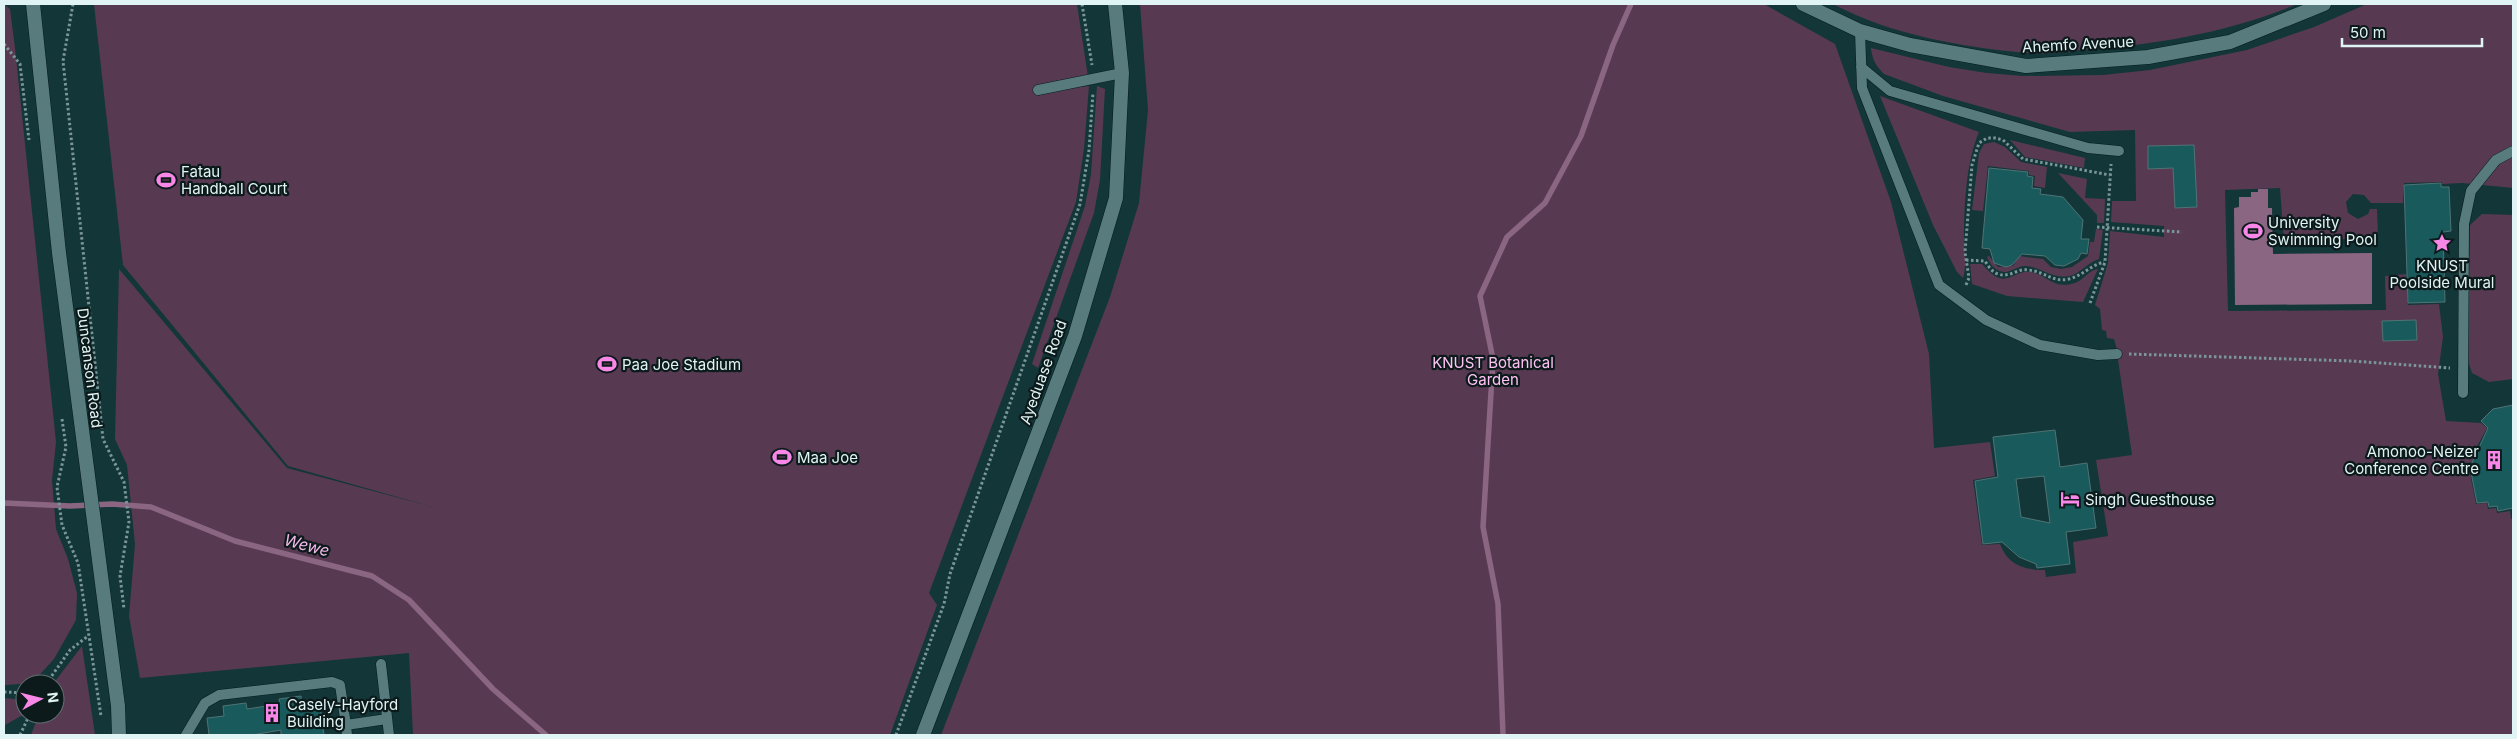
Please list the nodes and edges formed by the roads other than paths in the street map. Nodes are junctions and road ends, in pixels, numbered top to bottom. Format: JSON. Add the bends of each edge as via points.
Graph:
{"nodes":[{"id":1,"x":32,"y":4,"type":"edge"},
{"id":2,"x":1115,"y":4,"type":"edge"},
{"id":3,"x":1803,"y":4,"type":"edge"},
{"id":4,"x":2324,"y":4,"type":"edge"},
{"id":5,"x":1860,"y":31,"type":"junction"},
{"id":6,"x":1861,"y":67,"type":"junction"},
{"id":7,"x":1122,"y":73,"type":"junction"},
{"id":8,"x":1038,"y":90,"type":"dead end"},
{"id":9,"x":2116,"y":151,"type":"road end"},
{"id":10,"x":2513,"y":151,"type":"edge"},
{"id":11,"x":2117,"y":354,"type":"road end"},
{"id":12,"x":2463,"y":393,"type":"dead end"},
{"id":13,"x":381,"y":664,"type":"dead end"},
{"id":14,"x":388,"y":719,"type":"junction"},
{"id":15,"x":346,"y":730,"type":"edge"},
{"id":16,"x":119,"y":735,"type":"edge"},
{"id":17,"x":186,"y":735,"type":"edge"},
{"id":18,"x":389,"y":735,"type":"edge"},
{"id":19,"x":922,"y":735,"type":"edge"}],
"edges":[{"from":1,"to":16,"type":"street","name":"Duncanson Road"},
{"from":2,"to":7,"type":"street","name":"Ayeduase Road"},
{"from":3,"to":5,"type":"street","name":"Ahemfo Avenue"},
{"from":4,"to":5,"type":"street","name":"Ahemfo Avenue","via":[[2230,42],[2148,57],[2026,66],[1910,45]]},
{"from":5,"to":6,"type":"lane"},
{"from":6,"to":9,"type":"lane","via":[[1890,91],[2088,148]]},
{"from":6,"to":11,"type":"lane","via":[[1862,88],[1939,285],[1986,320],[2040,345]]},
{"from":7,"to":8,"type":"lane"},
{"from":7,"to":19,"type":"street","name":"Ayeduase Road","via":[[1116,198],[1078,327]]},
{"from":10,"to":12,"type":"lane","via":[[2496,160],[2471,191],[2464,224]]},
{"from":13,"to":14,"type":"lane"},
{"from":14,"to":15,"type":"lane"},
{"from":14,"to":18,"type":"lane"},
{"from":15,"to":17,"type":"lane","via":[[340,686],[332,682],[219,695],[205,703]]}]}
